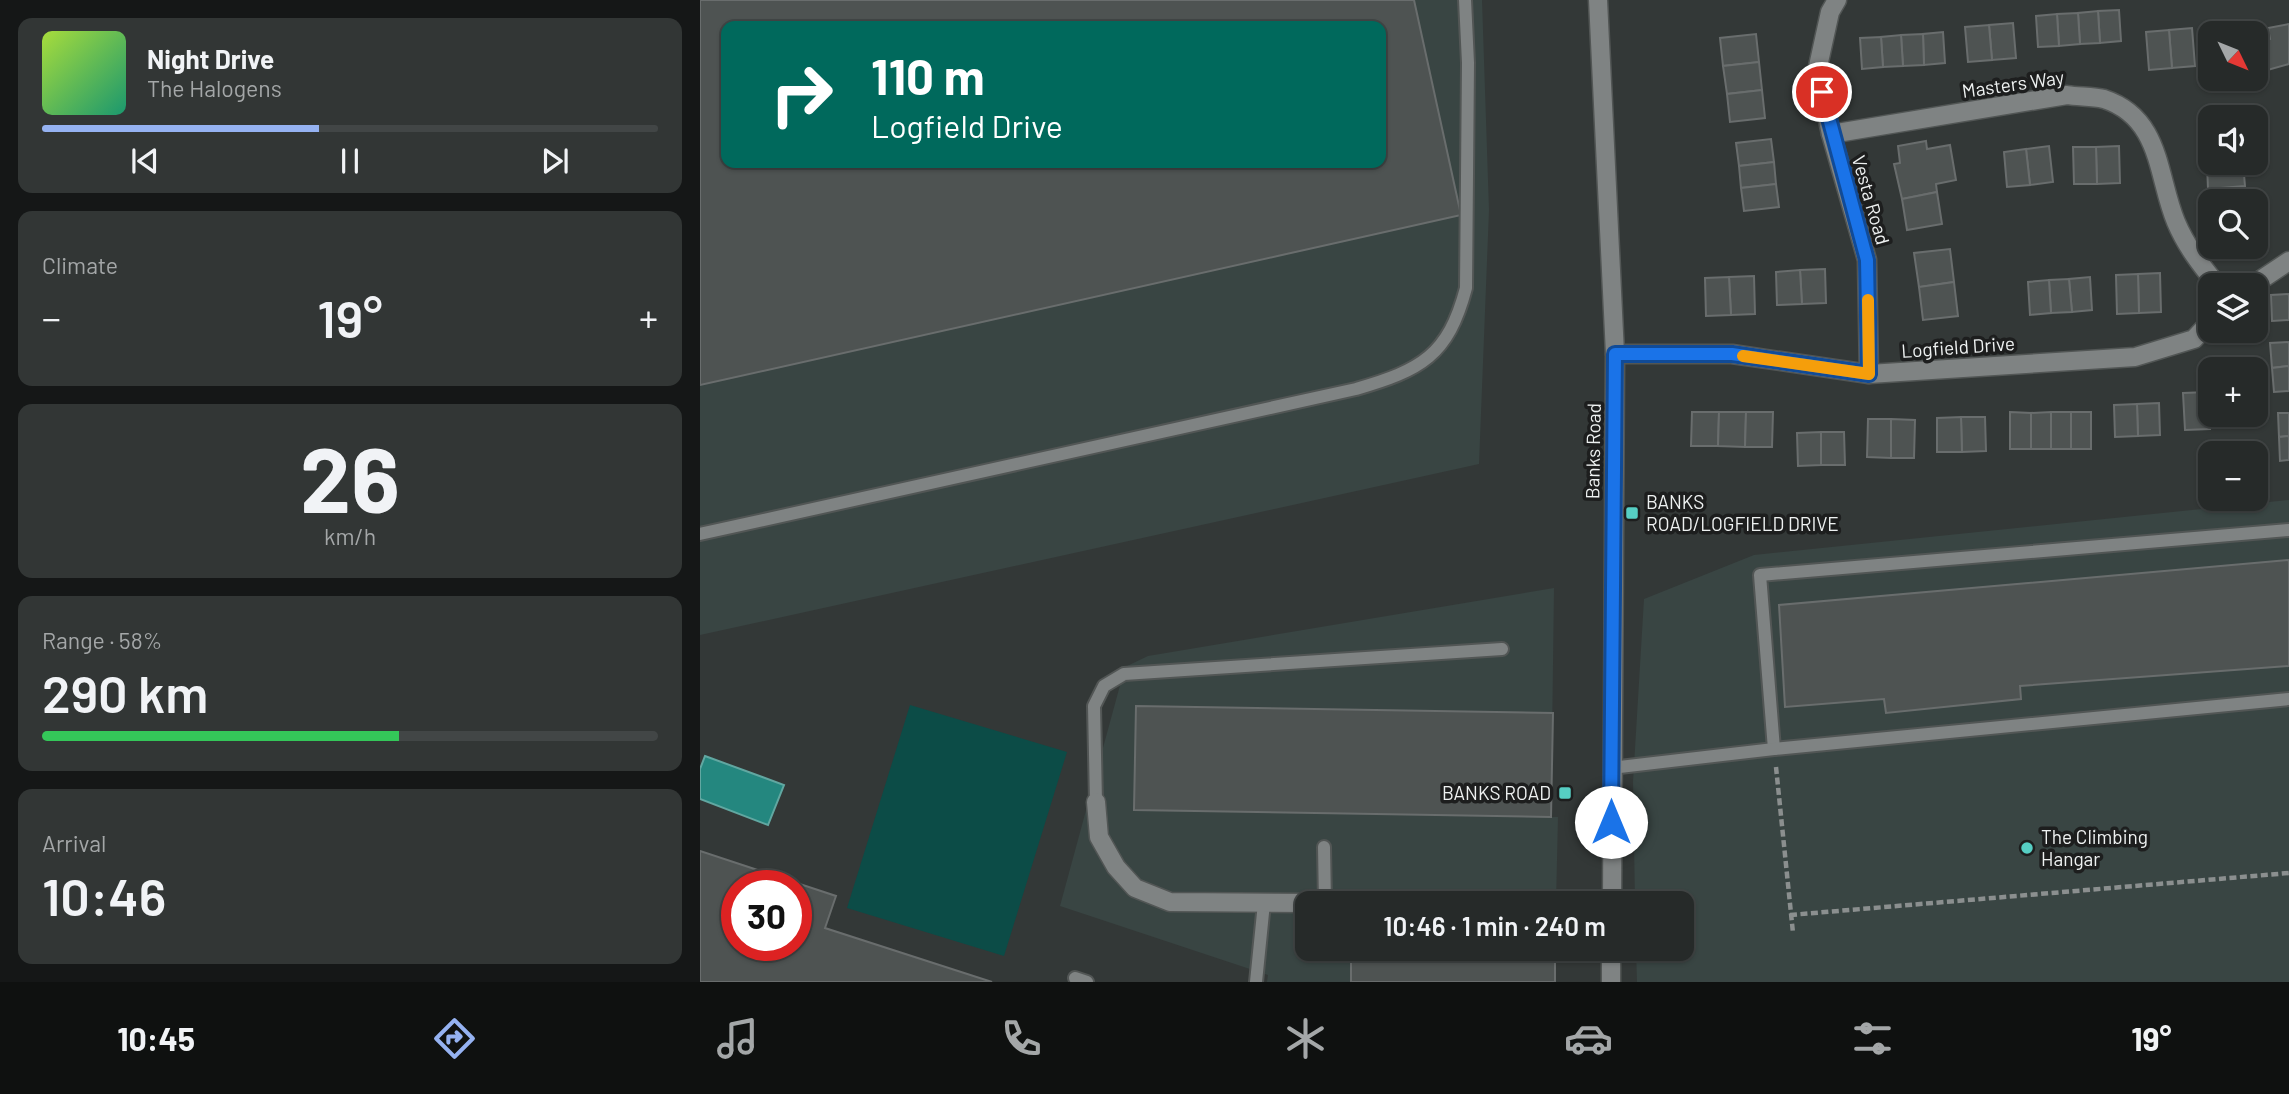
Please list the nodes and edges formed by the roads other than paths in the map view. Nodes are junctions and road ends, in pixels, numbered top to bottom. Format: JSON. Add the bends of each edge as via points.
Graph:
{"nodes":[{"id":1,"x":1465,"y":0,"type":"edge"},
{"id":2,"x":1598,"y":0,"type":"edge"},
{"id":3,"x":1837,"y":0,"type":"edge"},
{"id":4,"x":1831,"y":134,"type":"junction"},
{"id":5,"x":2289,"y":261,"type":"edge"},
{"id":6,"x":2207,"y":273,"type":"edge"},
{"id":7,"x":2268,"y":275,"type":"edge"},
{"id":8,"x":2198,"y":335,"type":"edge"},
{"id":9,"x":1615,"y":354,"type":"junction"},
{"id":10,"x":1869,"y":374,"type":"junction"},
{"id":11,"x":2289,"y":530,"type":"edge"},
{"id":12,"x":700,"y":534,"type":"edge"},
{"id":13,"x":1502,"y":649,"type":"dead end"},
{"id":14,"x":2289,"y":699,"type":"edge"},
{"id":15,"x":1774,"y":748,"type":"junction"},
{"id":16,"x":1611,"y":768,"type":"junction"},
{"id":17,"x":1096,"y":802,"type":"joint"},
{"id":18,"x":1324,"y":847,"type":"dead end"},
{"id":19,"x":1325,"y":891,"type":"edge"},
{"id":20,"x":1612,"y":891,"type":"edge"},
{"id":21,"x":1264,"y":903,"type":"junction"},
{"id":22,"x":1295,"y":904,"type":"edge"},
{"id":23,"x":1611,"y":961,"type":"edge"},
{"id":24,"x":1256,"y":982,"type":"edge"},
{"id":25,"x":1611,"y":982,"type":"edge"}],
"edges":[{"from":1,"to":12,"type":"lane","via":[[1466,288],[1458,319],[1423,363],[1356,389]]},
{"from":2,"to":9,"type":"street","name":"Banks Road"},
{"from":3,"to":4,"type":"street","name":"Vesta Road","via":[[1829,12],[1817,72]]},
{"from":4,"to":6,"type":"street","name":"Masters Way","via":[[2067,95],[2104,99],[2131,115],[2152,140],[2176,221]]},
{"from":4,"to":10,"type":"street","name":"Vesta Road","via":[[1867,260]]},
{"from":5,"to":7,"type":"street"},
{"from":8,"to":10,"type":"street","name":"Logfield Drive","via":[[2135,357]]},
{"from":9,"to":10,"type":"street","name":"Logfield Drive","via":[[1732,354]]},
{"from":9,"to":16,"type":"street","name":"Banks Road"},
{"from":11,"to":15,"type":"lane","via":[[1760,575]]},
{"from":13,"to":17,"type":"lane","via":[[1124,674],[1104,686],[1094,706]]},
{"from":14,"to":15,"type":"lane"},
{"from":15,"to":16,"type":"lane"},
{"from":16,"to":20,"type":"street","name":"Banks Road"},
{"from":17,"to":21,"type":"street","via":[[1099,837],[1135,888],[1170,902]]},
{"from":18,"to":19,"type":"lane"},
{"from":21,"to":22,"type":"street"},
{"from":21,"to":24,"type":"lane"},
{"from":23,"to":25,"type":"street"}]}
